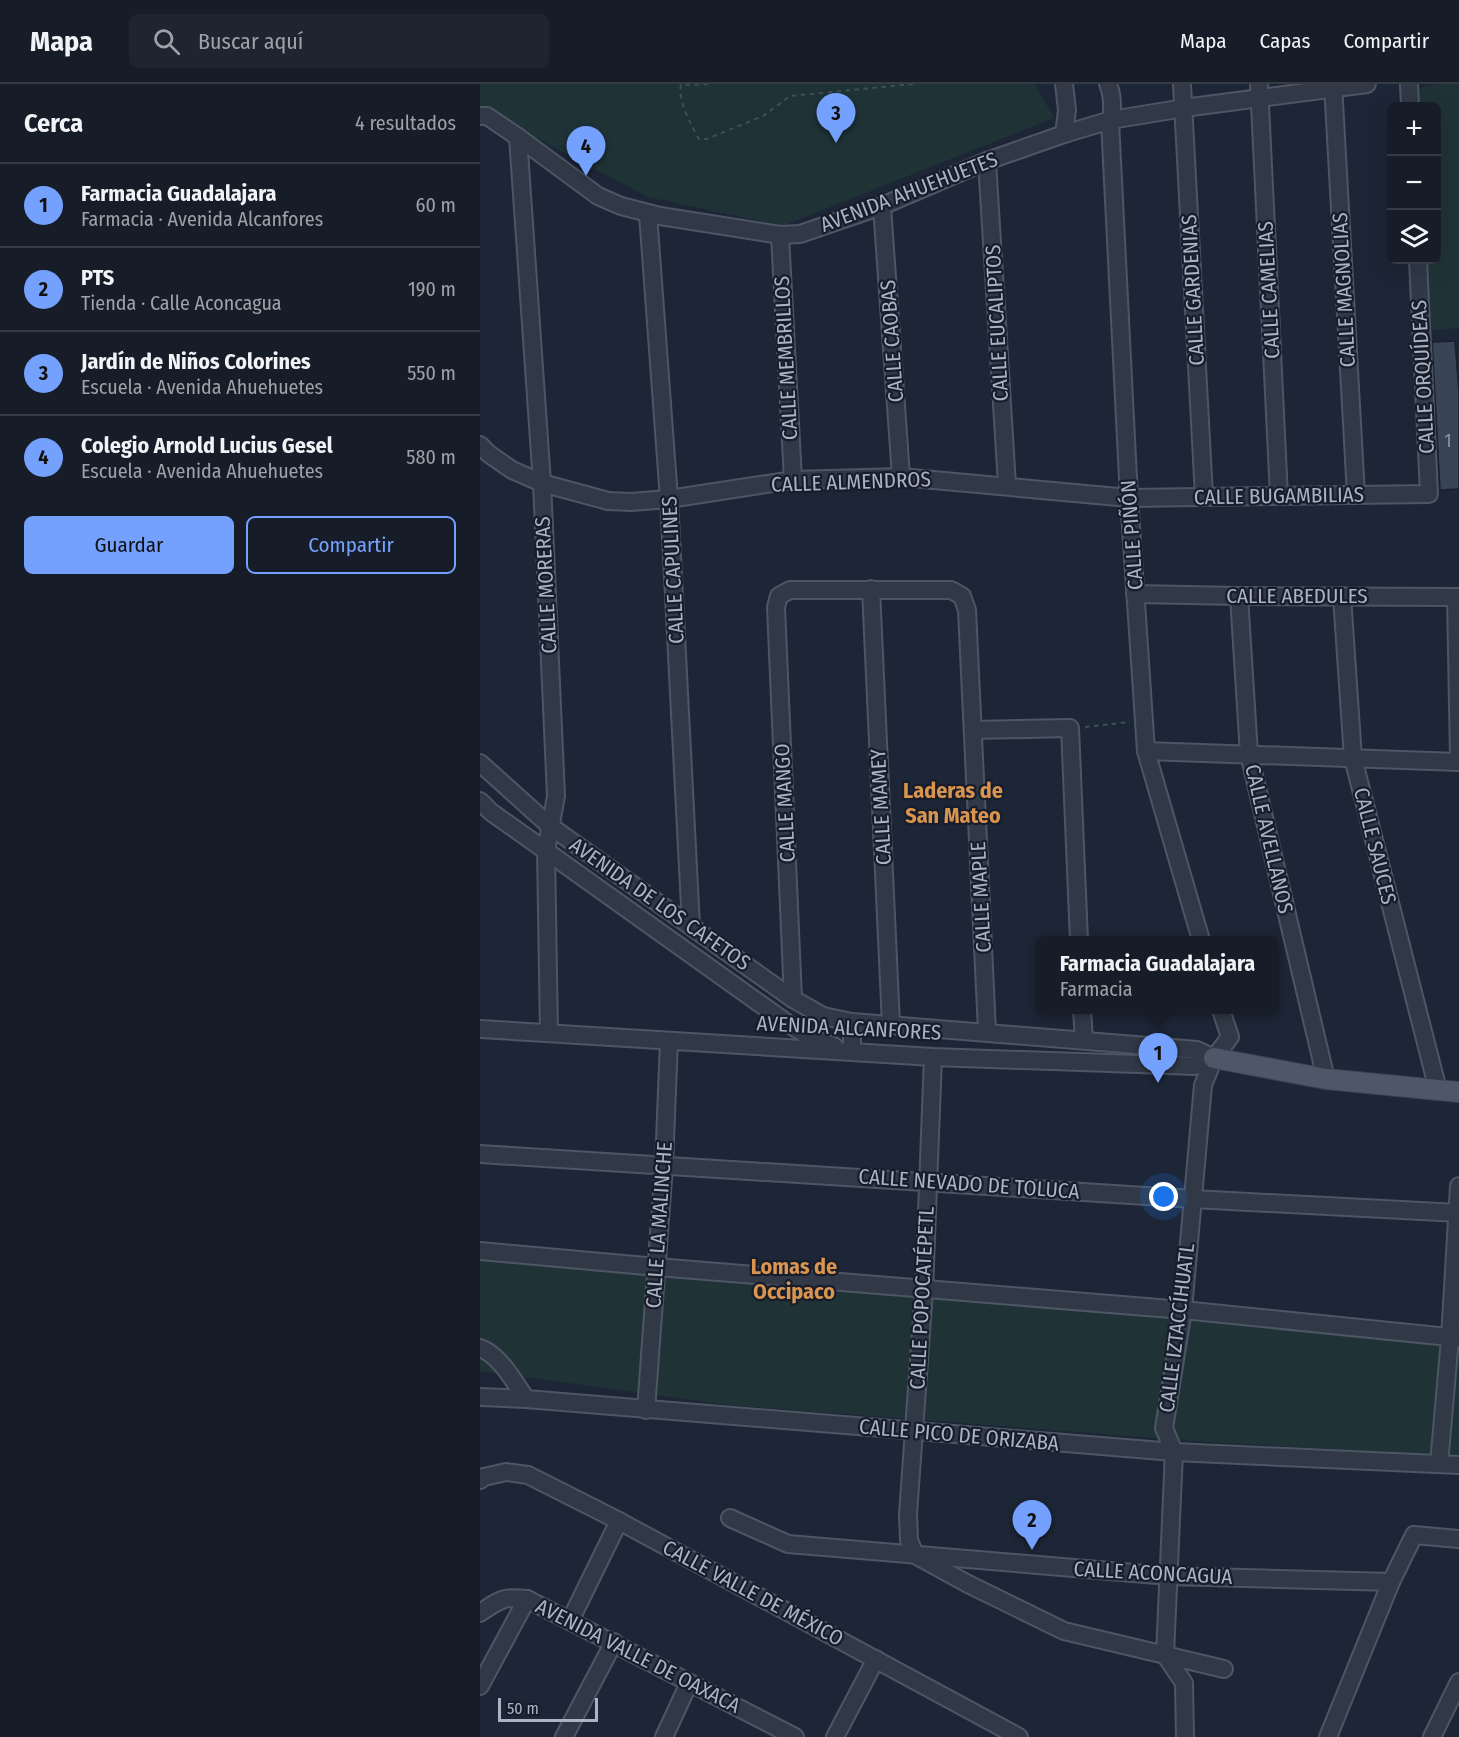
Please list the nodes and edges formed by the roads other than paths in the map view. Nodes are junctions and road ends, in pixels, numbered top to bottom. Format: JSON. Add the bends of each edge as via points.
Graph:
{"nodes":[{"id":1,"x":1064,"y":84,"type":"edge"},
{"id":2,"x":1108,"y":84,"type":"edge"},
{"id":3,"x":1182,"y":84,"type":"edge"},
{"id":4,"x":1367,"y":84,"type":"edge"},
{"id":5,"x":1409,"y":84,"type":"edge"},
{"id":6,"x":1333,"y":87,"type":"edge"},
{"id":7,"x":1259,"y":91,"type":"edge"},
{"id":8,"x":1410,"y":102,"type":"edge"},
{"id":9,"x":1184,"y":108,"type":"junction"},
{"id":10,"x":480,"y":116,"type":"edge"},
{"id":11,"x":1111,"y":121,"type":"junction"},
{"id":12,"x":1064,"y":135,"type":"junction"},
{"id":13,"x":518,"y":137,"type":"junction"},
{"id":14,"x":987,"y":161,"type":"junction"},
{"id":15,"x":882,"y":206,"type":"junction"},
{"id":16,"x":648,"y":214,"type":"junction"},
{"id":17,"x":780,"y":235,"type":"junction"},
{"id":18,"x":1418,"y":264,"type":"edge"},
{"id":19,"x":480,"y":445,"type":"edge"},
{"id":20,"x":902,"y":477,"type":"junction"},
{"id":21,"x":793,"y":480,"type":"junction"},
{"id":22,"x":542,"y":483,"type":"junction"},
{"id":23,"x":1006,"y":485,"type":"junction"},
{"id":24,"x":1429,"y":494,"type":"joint"},
{"id":25,"x":1356,"y":495,"type":"junction"},
{"id":26,"x":1279,"y":496,"type":"junction"},
{"id":27,"x":1204,"y":497,"type":"junction"},
{"id":28,"x":1129,"y":498,"type":"junction"},
{"id":29,"x":669,"y":499,"type":"junction"},
{"id":30,"x":871,"y":589,"type":"junction"},
{"id":31,"x":1135,"y":594,"type":"junction"},
{"id":32,"x":1239,"y":596,"type":"junction"},
{"id":33,"x":1342,"y":596,"type":"junction"},
{"id":34,"x":1457,"y":597,"type":"edge"},
{"id":35,"x":974,"y":730,"type":"junction"},
{"id":36,"x":1146,"y":751,"type":"junction"},
{"id":37,"x":1249,"y":754,"type":"junction"},
{"id":38,"x":1353,"y":758,"type":"junction"},
{"id":39,"x":1459,"y":760,"type":"edge"},
{"id":40,"x":480,"y":763,"type":"edge"},
{"id":41,"x":480,"y":801,"type":"edge"},
{"id":42,"x":550,"y":826,"type":"junction"},
{"id":43,"x":546,"y":851,"type":"junction"},
{"id":44,"x":690,"y":926,"type":"junction"},
{"id":45,"x":1079,"y":936,"type":"edge"},
{"id":46,"x":1200,"y":936,"type":"edge"},
{"id":47,"x":793,"y":999,"type":"junction"},
{"id":48,"x":1082,"y":1014,"type":"edge"},
{"id":49,"x":1222,"y":1014,"type":"edge"},
{"id":50,"x":852,"y":1022,"type":"junction"},
{"id":51,"x":891,"y":1025,"type":"junction"},
{"id":52,"x":480,"y":1029,"type":"edge"},
{"id":53,"x":987,"y":1031,"type":"junction"},
{"id":54,"x":549,"y":1033,"type":"junction"},
{"id":55,"x":1084,"y":1040,"type":"junction"},
{"id":56,"x":669,"y":1041,"type":"junction"},
{"id":57,"x":852,"y":1052,"type":"junction"},
{"id":58,"x":933,"y":1057,"type":"junction"},
{"id":59,"x":1214,"y":1058,"type":"junction"},
{"id":60,"x":1326,"y":1078,"type":"junction"},
{"id":61,"x":1438,"y":1090,"type":"junction"},
{"id":62,"x":1459,"y":1092,"type":"edge"},
{"id":63,"x":480,"y":1154,"type":"edge"},
{"id":64,"x":664,"y":1165,"type":"junction"},
{"id":65,"x":928,"y":1181,"type":"junction"},
{"id":66,"x":1459,"y":1186,"type":"edge"},
{"id":67,"x":1192,"y":1199,"type":"junction"},
{"id":68,"x":1458,"y":1213,"type":"edge"},
{"id":69,"x":480,"y":1251,"type":"edge"},
{"id":70,"x":657,"y":1268,"type":"junction"},
{"id":71,"x":924,"y":1290,"type":"junction"},
{"id":72,"x":1183,"y":1310,"type":"junction"},
{"id":73,"x":1454,"y":1338,"type":"edge"},
{"id":74,"x":480,"y":1348,"type":"edge"},
{"id":75,"x":480,"y":1397,"type":"edge"},
{"id":76,"x":526,"y":1399,"type":"junction"},
{"id":77,"x":646,"y":1410,"type":"junction"},
{"id":78,"x":913,"y":1431,"type":"junction"},
{"id":79,"x":1174,"y":1452,"type":"junction"},
{"id":80,"x":1439,"y":1464,"type":"junction"},
{"id":81,"x":1459,"y":1465,"type":"edge"},
{"id":82,"x":480,"y":1480,"type":"edge"},
{"id":83,"x":730,"y":1518,"type":"dead end"},
{"id":84,"x":619,"y":1521,"type":"junction"},
{"id":85,"x":1459,"y":1539,"type":"edge"},
{"id":86,"x":915,"y":1555,"type":"junction"},
{"id":87,"x":1169,"y":1576,"type":"junction"},
{"id":88,"x":1390,"y":1582,"type":"junction"},
{"id":89,"x":527,"y":1599,"type":"junction"},
{"id":90,"x":480,"y":1613,"type":"edge"},
{"id":91,"x":570,"y":1622,"type":"junction"},
{"id":92,"x":614,"y":1642,"type":"junction"},
{"id":93,"x":1165,"y":1655,"type":"junction"},
{"id":94,"x":876,"y":1659,"type":"junction"},
{"id":95,"x":1224,"y":1669,"type":"dead end"},
{"id":96,"x":1459,"y":1682,"type":"edge"},
{"id":97,"x":689,"y":1683,"type":"junction"},
{"id":98,"x":480,"y":1686,"type":"edge"},
{"id":99,"x":786,"y":1735,"type":"edge"},
{"id":100,"x":564,"y":1737,"type":"edge"},
{"id":101,"x":664,"y":1737,"type":"edge"},
{"id":102,"x":836,"y":1737,"type":"edge"},
{"id":103,"x":1020,"y":1737,"type":"edge"},
{"id":104,"x":1185,"y":1737,"type":"edge"},
{"id":105,"x":1328,"y":1737,"type":"edge"},
{"id":106,"x":1432,"y":1737,"type":"edge"}],
"edges":[{"from":1,"to":12,"type":"street"},
{"from":2,"to":11,"type":"street","name":"CALLE PIÑÓN","via":[[1112,94]]},
{"from":3,"to":9,"type":"street","name":"CALLE GARDENIAS"},
{"from":4,"to":6,"type":"street","name":"AVENIDA AHUEHUETES"},
{"from":5,"to":8,"type":"street"},
{"from":6,"to":7,"type":"street","name":"AVENIDA AHUEHUETES"},
{"from":6,"to":25,"type":"street","name":"CALLE MAGNOLIAS"},
{"from":7,"to":9,"type":"street","name":"AVENIDA AHUEHUETES"},
{"from":7,"to":26,"type":"street","name":"CALLE CAMELIAS"},
{"from":9,"to":11,"type":"street","name":"AVENIDA AHUEHUETES"},
{"from":9,"to":27,"type":"street","name":"CALLE GARDENIAS"},
{"from":10,"to":13,"type":"street","name":"AVENIDA AHUEHUETES","via":[[488,116]]},
{"from":11,"to":12,"type":"street","name":"AVENIDA AHUEHUETES"},
{"from":11,"to":28,"type":"street","name":"CALLE PIÑÓN"},
{"from":12,"to":14,"type":"street","name":"AVENIDA AHUEHUETES"},
{"from":13,"to":16,"type":"street","name":"AVENIDA AHUEHUETES","via":[[598,196]]},
{"from":13,"to":22,"type":"street","name":"CALLE MORERAS"},
{"from":14,"to":15,"type":"street","name":"AVENIDA AHUEHUETES"},
{"from":14,"to":23,"type":"street","name":"CALLE EUCALIPTOS"},
{"from":15,"to":17,"type":"street","name":"AVENIDA AHUEHUETES","via":[[800,234]]},
{"from":15,"to":20,"type":"street","name":"CALLE CAOBAS"},
{"from":16,"to":17,"type":"street","name":"AVENIDA AHUEHUETES"},
{"from":16,"to":29,"type":"street","name":"CALLE CAPULINES"},
{"from":17,"to":21,"type":"street","name":"CALLE MEMBRILLOS"},
{"from":18,"to":24,"type":"street","name":"CALLE ORQUÍDEAS"},
{"from":19,"to":22,"type":"street","name":"CALLE ALMENDROS","via":[[512,470]]},
{"from":20,"to":21,"type":"street","name":"CALLE ALMENDROS"},
{"from":20,"to":23,"type":"street","name":"CALLE ALMENDROS"},
{"from":21,"to":29,"type":"street","name":"CALLE ALMENDROS"},
{"from":22,"to":29,"type":"street","name":"CALLE ALMENDROS","via":[[608,501]]},
{"from":22,"to":42,"type":"street","name":"CALLE MORERAS","via":[[556,796]]},
{"from":23,"to":28,"type":"street","name":"CALLE ALMENDROS"},
{"from":24,"to":25,"type":"street","name":"CALLE BUGAMBILIAS"},
{"from":25,"to":26,"type":"street","name":"CALLE BUGAMBILIAS"},
{"from":26,"to":27,"type":"street","name":"CALLE BUGAMBILIAS"},
{"from":27,"to":28,"type":"street","name":"CALLE BUGAMBILIAS"},
{"from":28,"to":31,"type":"street","name":"CALLE PIÑÓN"},
{"from":29,"to":44,"type":"street","name":"CALLE CAPULINES"},
{"from":30,"to":35,"type":"street","name":"CALLE MAPLE","via":[[951,590],[962,596],[968,610]]},
{"from":30,"to":47,"type":"street","name":"CALLE MANGO","via":[[790,590],[779,596],[776,607]]},
{"from":30,"to":51,"type":"street","name":"CALLE MAMEY"},
{"from":31,"to":32,"type":"street","name":"CALLE ABEDULES"},
{"from":31,"to":36,"type":"street","name":"CALLE PIÑÓN"},
{"from":32,"to":33,"type":"street","name":"CALLE ABEDULES"},
{"from":32,"to":37,"type":"street","name":"CALLE AVELLANOS"},
{"from":33,"to":34,"type":"street","name":"CALLE ABEDULES"},
{"from":33,"to":38,"type":"street","name":"CALLE SAUCES"},
{"from":34,"to":39,"type":"street"},
{"from":35,"to":45,"type":"street","via":[[1070,728]]},
{"from":35,"to":53,"type":"street","name":"CALLE MAPLE"},
{"from":36,"to":37,"type":"street"},
{"from":36,"to":46,"type":"street","name":"CALLE PIÑÓN"},
{"from":37,"to":38,"type":"street"},
{"from":37,"to":60,"type":"street","name":"CALLE AVELLANOS"},
{"from":38,"to":39,"type":"street"},
{"from":38,"to":61,"type":"street","name":"CALLE SAUCES"},
{"from":40,"to":42,"type":"street","name":"AVENIDA DE LOS CAFETOS"},
{"from":41,"to":43,"type":"street","name":"AVENIDA DE LOS CAFETOS"},
{"from":42,"to":43,"type":"street","name":"CALLE MORERAS"},
{"from":42,"to":44,"type":"street","name":"AVENIDA DE LOS CAFETOS"},
{"from":43,"to":54,"type":"street","name":"CALLE MORERAS"},
{"from":43,"to":57,"type":"street","name":"AVENIDA DE LOS CAFETOS","via":[[787,1023],[813,1039]]},
{"from":44,"to":47,"type":"street","name":"AVENIDA DE LOS CAFETOS"},
{"from":47,"to":50,"type":"street","name":"AVENIDA DE LOS CAFETOS","via":[[822,1016]]},
{"from":48,"to":55,"type":"street"},
{"from":49,"to":59,"type":"street","via":[[1230,1037]]},
{"from":50,"to":51,"type":"street","name":"AVENIDA ALCANFORES"},
{"from":50,"to":57,"type":"street"},
{"from":51,"to":53,"type":"street","name":"AVENIDA ALCANFORES"},
{"from":52,"to":54,"type":"street","name":"AVENIDA ALCANFORES"},
{"from":53,"to":55,"type":"street","name":"AVENIDA ALCANFORES"},
{"from":54,"to":56,"type":"street","name":"AVENIDA ALCANFORES"},
{"from":55,"to":59,"type":"street","name":"AVENIDA ALCANFORES","via":[[1197,1050]]},
{"from":56,"to":57,"type":"street","name":"AVENIDA ALCANFORES"},
{"from":56,"to":64,"type":"street","name":"CALLE LA MALINCHE"},
{"from":57,"to":58,"type":"street","name":"AVENIDA ALCANFORES"},
{"from":58,"to":59,"type":"street","name":"AVENIDA ALCANFORES","via":[[1195,1066]]},
{"from":58,"to":65,"type":"street","name":"CALLE POPOCATÉPETL"},
{"from":59,"to":60,"type":"main road","name":"AVENIDA ALCANFORES"},
{"from":59,"to":67,"type":"street","name":"CALLE IZTACCÍHUATL","via":[[1203,1085]]},
{"from":60,"to":61,"type":"main road","name":"AVENIDA ALCANFORES"},
{"from":61,"to":62,"type":"main road","name":"AVENIDA ALCANFORES"},
{"from":63,"to":64,"type":"street","name":"CALLE NEVADO DE TOLUCA"},
{"from":64,"to":65,"type":"street","name":"CALLE NEVADO DE TOLUCA"},
{"from":64,"to":70,"type":"street","name":"CALLE LA MALINCHE"},
{"from":65,"to":67,"type":"street","name":"CALLE NEVADO DE TOLUCA"},
{"from":65,"to":71,"type":"street","name":"CALLE POPOCATÉPETL"},
{"from":66,"to":68,"type":"street"},
{"from":67,"to":68,"type":"street","name":"CALLE NEVADO DE TOLUCA"},
{"from":67,"to":72,"type":"street","name":"CALLE IZTACCÍHUATL"},
{"from":68,"to":73,"type":"street"},
{"from":69,"to":70,"type":"street"},
{"from":70,"to":71,"type":"street"},
{"from":70,"to":77,"type":"street","name":"CALLE LA MALINCHE"},
{"from":71,"to":72,"type":"street"},
{"from":71,"to":78,"type":"street","name":"CALLE POPOCATÉPETL"},
{"from":72,"to":73,"type":"street"},
{"from":72,"to":79,"type":"street","name":"CALLE IZTACCÍHUATL","via":[[1164,1428]]},
{"from":73,"to":80,"type":"street"},
{"from":74,"to":76,"type":"street","via":[[505,1368]]},
{"from":75,"to":76,"type":"street","name":"CALLE PICO DE ORIZABA"},
{"from":76,"to":77,"type":"street","name":"CALLE PICO DE ORIZABA"},
{"from":77,"to":78,"type":"street","name":"CALLE PICO DE ORIZABA"},
{"from":78,"to":79,"type":"street","name":"CALLE PICO DE ORIZABA"},
{"from":78,"to":86,"type":"street","name":"CALLE POPOCATÉPETL","via":[[908,1514],[909,1540]]},
{"from":79,"to":80,"type":"street","name":"CALLE PICO DE ORIZABA"},
{"from":79,"to":87,"type":"street","name":"CALLE IZTACCÍHUATL"},
{"from":80,"to":81,"type":"street","name":"CALLE PICO DE ORIZABA"},
{"from":82,"to":84,"type":"street","name":"CALLE VALLE DE MÉXICO","via":[[506,1472],[528,1475]]},
{"from":83,"to":86,"type":"street","name":"CALLE ACONCAGUA","via":[[788,1544]]},
{"from":84,"to":91,"type":"street"},
{"from":84,"to":94,"type":"street","name":"CALLE VALLE DE MÉXICO"},
{"from":85,"to":88,"type":"street","via":[[1414,1535]]},
{"from":86,"to":87,"type":"street","name":"CALLE ACONCAGUA"},
{"from":86,"to":93,"type":"street","via":[[1064,1631]]},
{"from":87,"to":88,"type":"street","name":"CALLE ACONCAGUA"},
{"from":87,"to":93,"type":"street","name":"CALLE IZTACCÍHUATL"},
{"from":88,"to":105,"type":"street"},
{"from":89,"to":90,"type":"street","name":"AVENIDA VALLE DE OAXACA","via":[[498,1600]]},
{"from":89,"to":91,"type":"street","name":"AVENIDA VALLE DE OAXACA"},
{"from":89,"to":98,"type":"street"},
{"from":91,"to":92,"type":"street","name":"AVENIDA VALLE DE OAXACA"},
{"from":92,"to":97,"type":"street","name":"AVENIDA VALLE DE OAXACA"},
{"from":92,"to":100,"type":"street"},
{"from":93,"to":95,"type":"street"},
{"from":93,"to":104,"type":"street","via":[[1184,1683]]},
{"from":94,"to":102,"type":"street"},
{"from":94,"to":103,"type":"street","name":"CALLE VALLE DE MÉXICO"},
{"from":96,"to":106,"type":"street"},
{"from":97,"to":99,"type":"street","name":"AVENIDA VALLE DE OAXACA"},
{"from":97,"to":101,"type":"street"}]}
